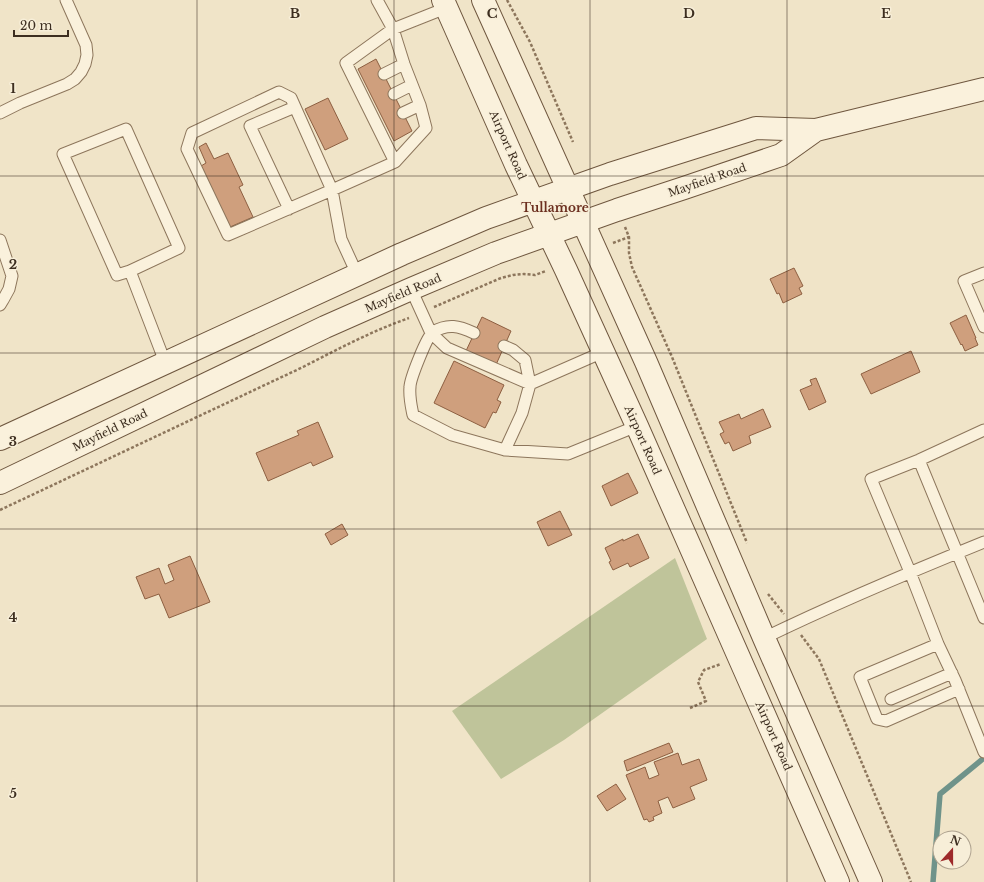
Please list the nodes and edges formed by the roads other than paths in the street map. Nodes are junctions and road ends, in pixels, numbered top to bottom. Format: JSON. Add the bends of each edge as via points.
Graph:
{"nodes":[{"id":1,"x":66,"y":0,"type":"edge"},
{"id":2,"x":377,"y":0,"type":"edge"},
{"id":3,"x":483,"y":0,"type":"edge"},
{"id":4,"x":444,"y":4,"type":"edge"},
{"id":5,"x":393,"y":29,"type":"junction"},
{"id":6,"x":404,"y":64,"type":"junction"},
{"id":7,"x":384,"y":74,"type":"dead end"},
{"id":8,"x":412,"y":85,"type":"junction"},
{"id":9,"x":984,"y":89,"type":"edge"},
{"id":10,"x":394,"y":94,"type":"dead end"},
{"id":11,"x":420,"y":105,"type":"junction"},
{"id":12,"x":295,"y":107,"type":"junction"},
{"id":13,"x":0,"y":113,"type":"edge"},
{"id":14,"x":403,"y":113,"type":"dead end"},
{"id":15,"x":816,"y":130,"type":"junction"},
{"id":16,"x":395,"y":162,"type":"junction"},
{"id":17,"x":568,"y":188,"type":"junction"},
{"id":18,"x":332,"y":190,"type":"junction"},
{"id":19,"x":533,"y":201,"type":"junction"},
{"id":20,"x":289,"y":209,"type":"junction"},
{"id":21,"x":583,"y":222,"type":"junction"},
{"id":22,"x":549,"y":234,"type":"junction"},
{"id":23,"x":0,"y":240,"type":"edge"},
{"id":24,"x":130,"y":271,"type":"junction"},
{"id":25,"x":358,"y":274,"type":"junction"},
{"id":26,"x":984,"y":274,"type":"edge"},
{"id":27,"x":411,"y":289,"type":"junction"},
{"id":28,"x":0,"y":305,"type":"edge"},
{"id":29,"x":983,"y":322,"type":"edge"},
{"id":30,"x":431,"y":333,"type":"junction"},
{"id":31,"x":474,"y":333,"type":"dead end"},
{"id":32,"x":504,"y":346,"type":"dead end"},
{"id":33,"x":603,"y":352,"type":"junction"},
{"id":34,"x":165,"y":362,"type":"junction"},
{"id":35,"x":530,"y":384,"type":"junction"},
{"id":36,"x":637,"y":426,"type":"junction"},
{"id":37,"x":984,"y":430,"type":"edge"},
{"id":38,"x":0,"y":440,"type":"edge"},
{"id":39,"x":505,"y":450,"type":"junction"},
{"id":40,"x":919,"y":460,"type":"junction"},
{"id":41,"x":0,"y":483,"type":"edge"},
{"id":42,"x":984,"y":542,"type":"edge"},
{"id":43,"x":958,"y":553,"type":"junction"},
{"id":44,"x":910,"y":572,"type":"junction"},
{"id":45,"x":984,"y":618,"type":"edge"},
{"id":46,"x":764,"y":638,"type":"junction"},
{"id":47,"x":938,"y":644,"type":"junction"},
{"id":48,"x":952,"y":673,"type":"junction"},
{"id":49,"x":959,"y":689,"type":"junction"},
{"id":50,"x":891,"y":699,"type":"dead end"},
{"id":51,"x":984,"y":752,"type":"edge"},
{"id":52,"x":838,"y":882,"type":"edge"},
{"id":53,"x":871,"y":882,"type":"edge"}],
"edges":[{"from":1,"to":13,"type":"lane","via":[[86,45],[87,55],[81,72],[67,84]]},
{"from":2,"to":5,"type":"lane"},
{"from":3,"to":17,"type":"main road"},
{"from":4,"to":5,"type":"lane"},
{"from":4,"to":19,"type":"main road","name":"Airport Road"},
{"from":5,"to":6,"type":"lane"},
{"from":5,"to":16,"type":"lane","via":[[346,63],[361,85],[381,125]]},
{"from":6,"to":7,"type":"lane"},
{"from":6,"to":8,"type":"lane"},
{"from":8,"to":10,"type":"lane"},
{"from":8,"to":11,"type":"lane"},
{"from":9,"to":15,"type":"main road","name":"Mayfield Road"},
{"from":11,"to":14,"type":"lane"},
{"from":11,"to":16,"type":"lane","via":[[426,128]]},
{"from":12,"to":18,"type":"lane"},
{"from":12,"to":20,"type":"lane","via":[[250,126]]},
{"from":12,"to":20,"type":"lane","via":[[291,98],[279,92],[192,133],[187,149],[228,235]]},
{"from":15,"to":17,"type":"main road","name":"Mayfield Road","via":[[756,128]]},
{"from":15,"to":21,"type":"main road","name":"Mayfield Road","via":[[781,154]]},
{"from":16,"to":18,"type":"lane"},
{"from":17,"to":19,"type":"main road","name":"Mayfield Road"},
{"from":17,"to":21,"type":"main road"},
{"from":18,"to":20,"type":"lane"},
{"from":18,"to":25,"type":"lane","via":[[341,238]]},
{"from":19,"to":22,"type":"main road","name":"Airport Road"},
{"from":19,"to":25,"type":"main road","name":"Mayfield Road","via":[[486,218]]},
{"from":21,"to":22,"type":"main road","name":"Mayfield Road"},
{"from":21,"to":46,"type":"main road"},
{"from":22,"to":27,"type":"main road","name":"Mayfield Road"},
{"from":22,"to":33,"type":"main road","name":"Airport Road"},
{"from":23,"to":28,"type":"lane","via":[[12,276],[9,289]]},
{"from":24,"to":24,"type":"lane","via":[[179,248],[126,129],[63,154],[117,275]]},
{"from":24,"to":34,"type":"lane"},
{"from":25,"to":34,"type":"main road","name":"Mayfield Road"},
{"from":26,"to":29,"type":"lane","via":[[964,281]]},
{"from":27,"to":30,"type":"lane"},
{"from":27,"to":41,"type":"main road","name":"Mayfield Road","via":[[325,327]]},
{"from":30,"to":31,"type":"lane","via":[[443,327],[461,327]]},
{"from":30,"to":35,"type":"lane","via":[[447,348]]},
{"from":30,"to":39,"type":"lane","via":[[417,362],[410,385],[413,415],[452,435]]},
{"from":32,"to":35,"type":"lane","via":[[525,360]]},
{"from":33,"to":35,"type":"lane"},
{"from":33,"to":36,"type":"main road","name":"Airport Road"},
{"from":34,"to":38,"type":"main road","name":"Mayfield Road"},
{"from":35,"to":39,"type":"lane","via":[[522,413]]},
{"from":36,"to":39,"type":"lane","via":[[568,454]]},
{"from":36,"to":52,"type":"main road","name":"Airport Road"},
{"from":37,"to":40,"type":"lane"},
{"from":40,"to":43,"type":"lane"},
{"from":40,"to":44,"type":"lane","via":[[871,479]]},
{"from":42,"to":43,"type":"lane"},
{"from":43,"to":44,"type":"lane"},
{"from":43,"to":45,"type":"lane"},
{"from":44,"to":46,"type":"lane"},
{"from":44,"to":47,"type":"lane"},
{"from":46,"to":53,"type":"main road"},
{"from":47,"to":48,"type":"lane"},
{"from":47,"to":49,"type":"lane","via":[[860,677],[877,719],[886,721]]},
{"from":48,"to":49,"type":"lane"},
{"from":48,"to":50,"type":"lane"},
{"from":49,"to":51,"type":"lane"}]}
